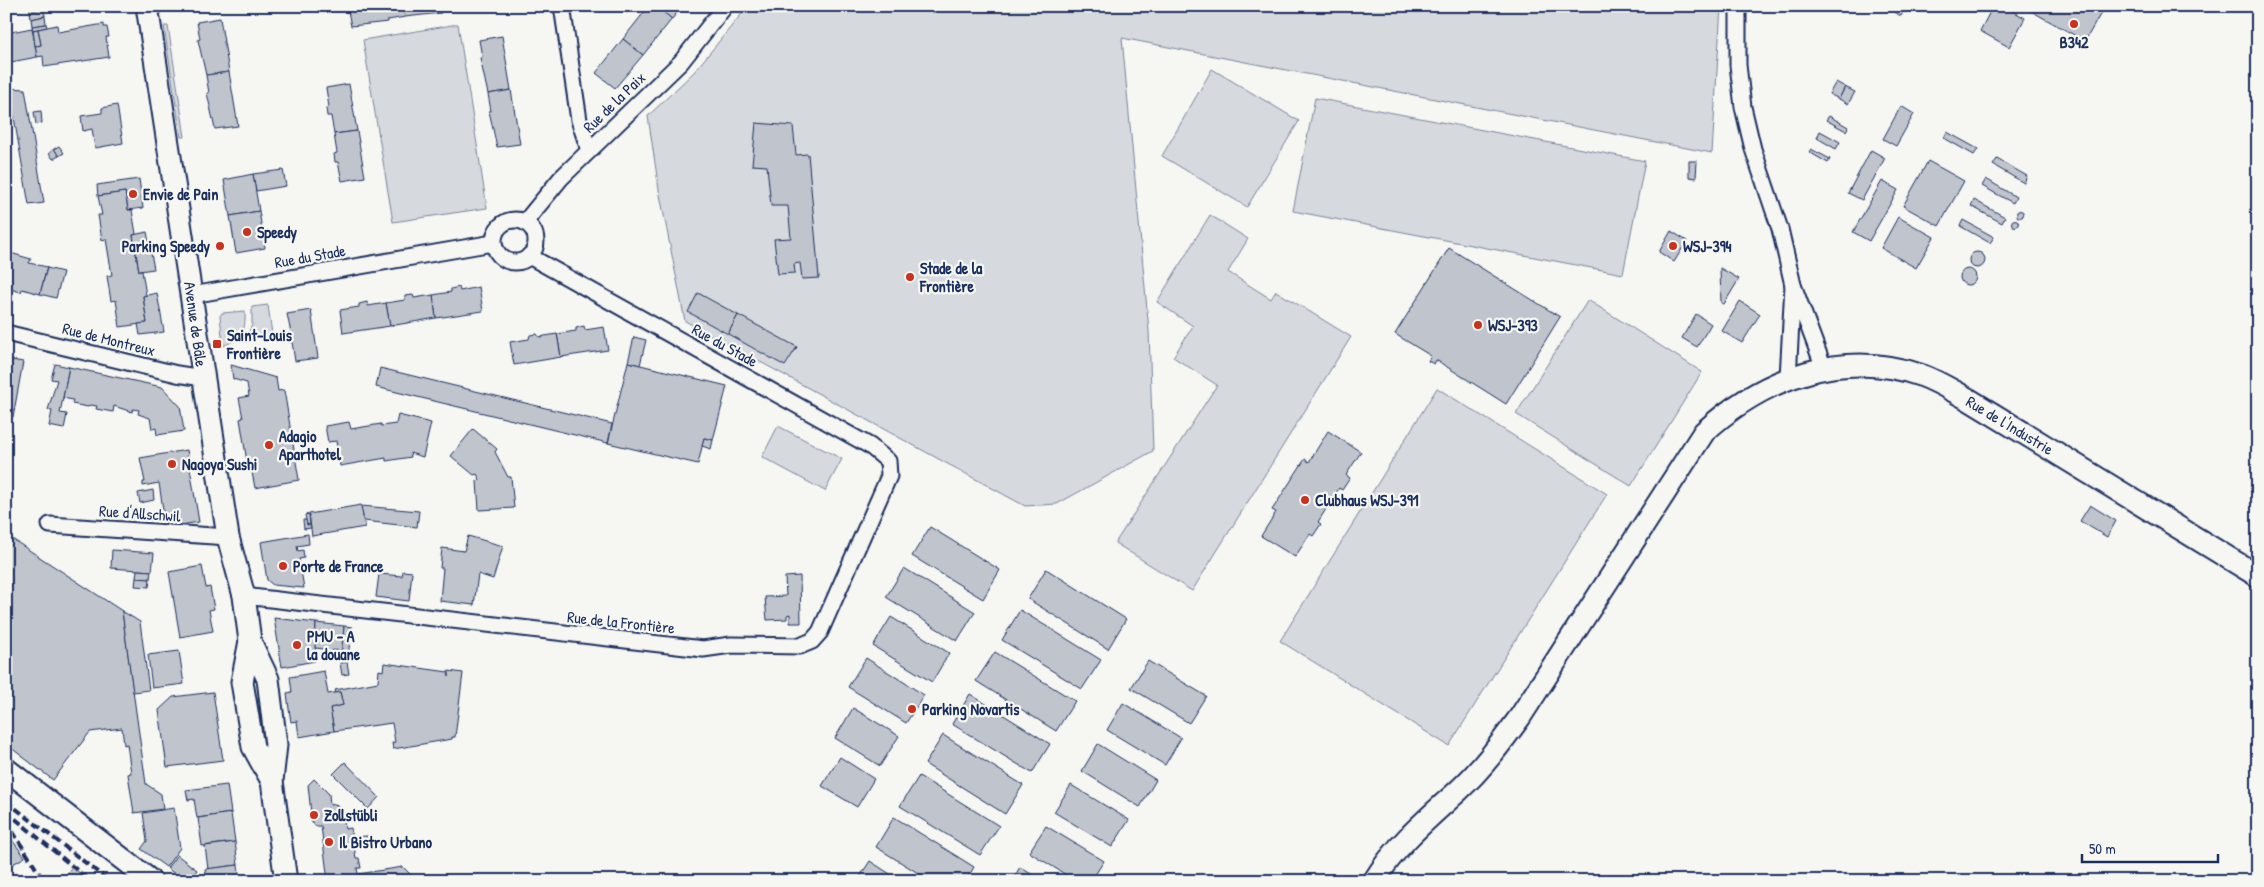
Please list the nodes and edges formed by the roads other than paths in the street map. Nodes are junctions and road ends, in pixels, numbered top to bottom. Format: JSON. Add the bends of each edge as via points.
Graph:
{"nodes":[{"id":1,"x":146,"y":6,"type":"edge"},
{"id":2,"x":562,"y":6,"type":"edge"},
{"id":3,"x":725,"y":6,"type":"edge"},
{"id":4,"x":1738,"y":6,"type":"edge"},
{"id":5,"x":590,"y":150,"type":"junction"},
{"id":6,"x":525,"y":222,"type":"junction"},
{"id":7,"x":493,"y":243,"type":"junction"},
{"id":8,"x":529,"y":256,"type":"junction"},
{"id":9,"x":1793,"y":285,"type":"junction"},
{"id":10,"x":192,"y":295,"type":"junction"},
{"id":11,"x":6,"y":333,"type":"edge"},
{"id":12,"x":1824,"y":368,"type":"junction"},
{"id":13,"x":203,"y":378,"type":"junction"},
{"id":14,"x":1788,"y":378,"type":"junction"},
{"id":15,"x":889,"y":476,"type":"joint"},
{"id":16,"x":50,"y":524,"type":"dead end"},
{"id":17,"x":228,"y":537,"type":"junction"},
{"id":18,"x":2258,"y":576,"type":"edge"},
{"id":19,"x":244,"y":596,"type":"junction"},
{"id":20,"x":250,"y":641,"type":"junction"},
{"id":21,"x":6,"y":770,"type":"edge"},
{"id":22,"x":272,"y":780,"type":"junction"},
{"id":23,"x":151,"y":881,"type":"edge"},
{"id":24,"x":286,"y":881,"type":"edge"},
{"id":25,"x":1374,"y":881,"type":"edge"}],
"edges":[{"from":1,"to":10,"type":"main road","name":"Avenue de Bâle"},
{"from":2,"to":5,"type":"street","via":[[579,120]]},
{"from":3,"to":5,"type":"street","name":"Rue de la Paix","via":[[681,62]]},
{"from":4,"to":9,"type":"street","via":[[1738,65],[1743,107]]},
{"from":5,"to":6,"type":"street","name":"Rue de la Paix","via":[[561,178]]},
{"from":6,"to":7,"type":"street","via":[[513,219],[503,222],[496,230]]},
{"from":6,"to":8,"type":"street","via":[[535,235],[536,244]]},
{"from":7,"to":8,"type":"street","via":[[502,258],[510,261],[520,262]]},
{"from":7,"to":10,"type":"street","name":"Rue du Stade"},
{"from":8,"to":15,"type":"street","name":"Rue du Stade","via":[[870,446],[888,461]]},
{"from":9,"to":12,"type":"street"},
{"from":9,"to":14,"type":"street"},
{"from":10,"to":13,"type":"main road","name":"Avenue de Bâle"},
{"from":11,"to":13,"type":"street","name":"Rue de Montreux"},
{"from":12,"to":14,"type":"main road","name":"Rue de l'Industrie"},
{"from":12,"to":18,"type":"main road","name":"Rue de l'Industrie","via":[[1888,369],[1923,376],[1942,384]]},
{"from":13,"to":17,"type":"main road","name":"Avenue de Bâle"},
{"from":14,"to":25,"type":"main road","name":"Rue de l'Industrie","via":[[1748,397],[1704,432],[1493,754],[1395,850]]},
{"from":15,"to":19,"type":"street","name":"Rue de la Frontière","via":[[820,632],[812,641],[800,646],[731,645],[704,649]]},
{"from":16,"to":17,"type":"street","name":"Rue d'Allschwil"},
{"from":17,"to":19,"type":"main road","name":"Avenue de Bâle"},
{"from":19,"to":20,"type":"main road","name":"Avenue de Bâle"},
{"from":20,"to":22,"type":"main road","name":"Avenue de Bâle","via":[[268,679],[276,745]]},
{"from":20,"to":22,"type":"main road","name":"Avenue de Bâle","via":[[242,682],[253,747]]},
{"from":21,"to":23,"type":"main road"},
{"from":22,"to":24,"type":"main road"}]}
